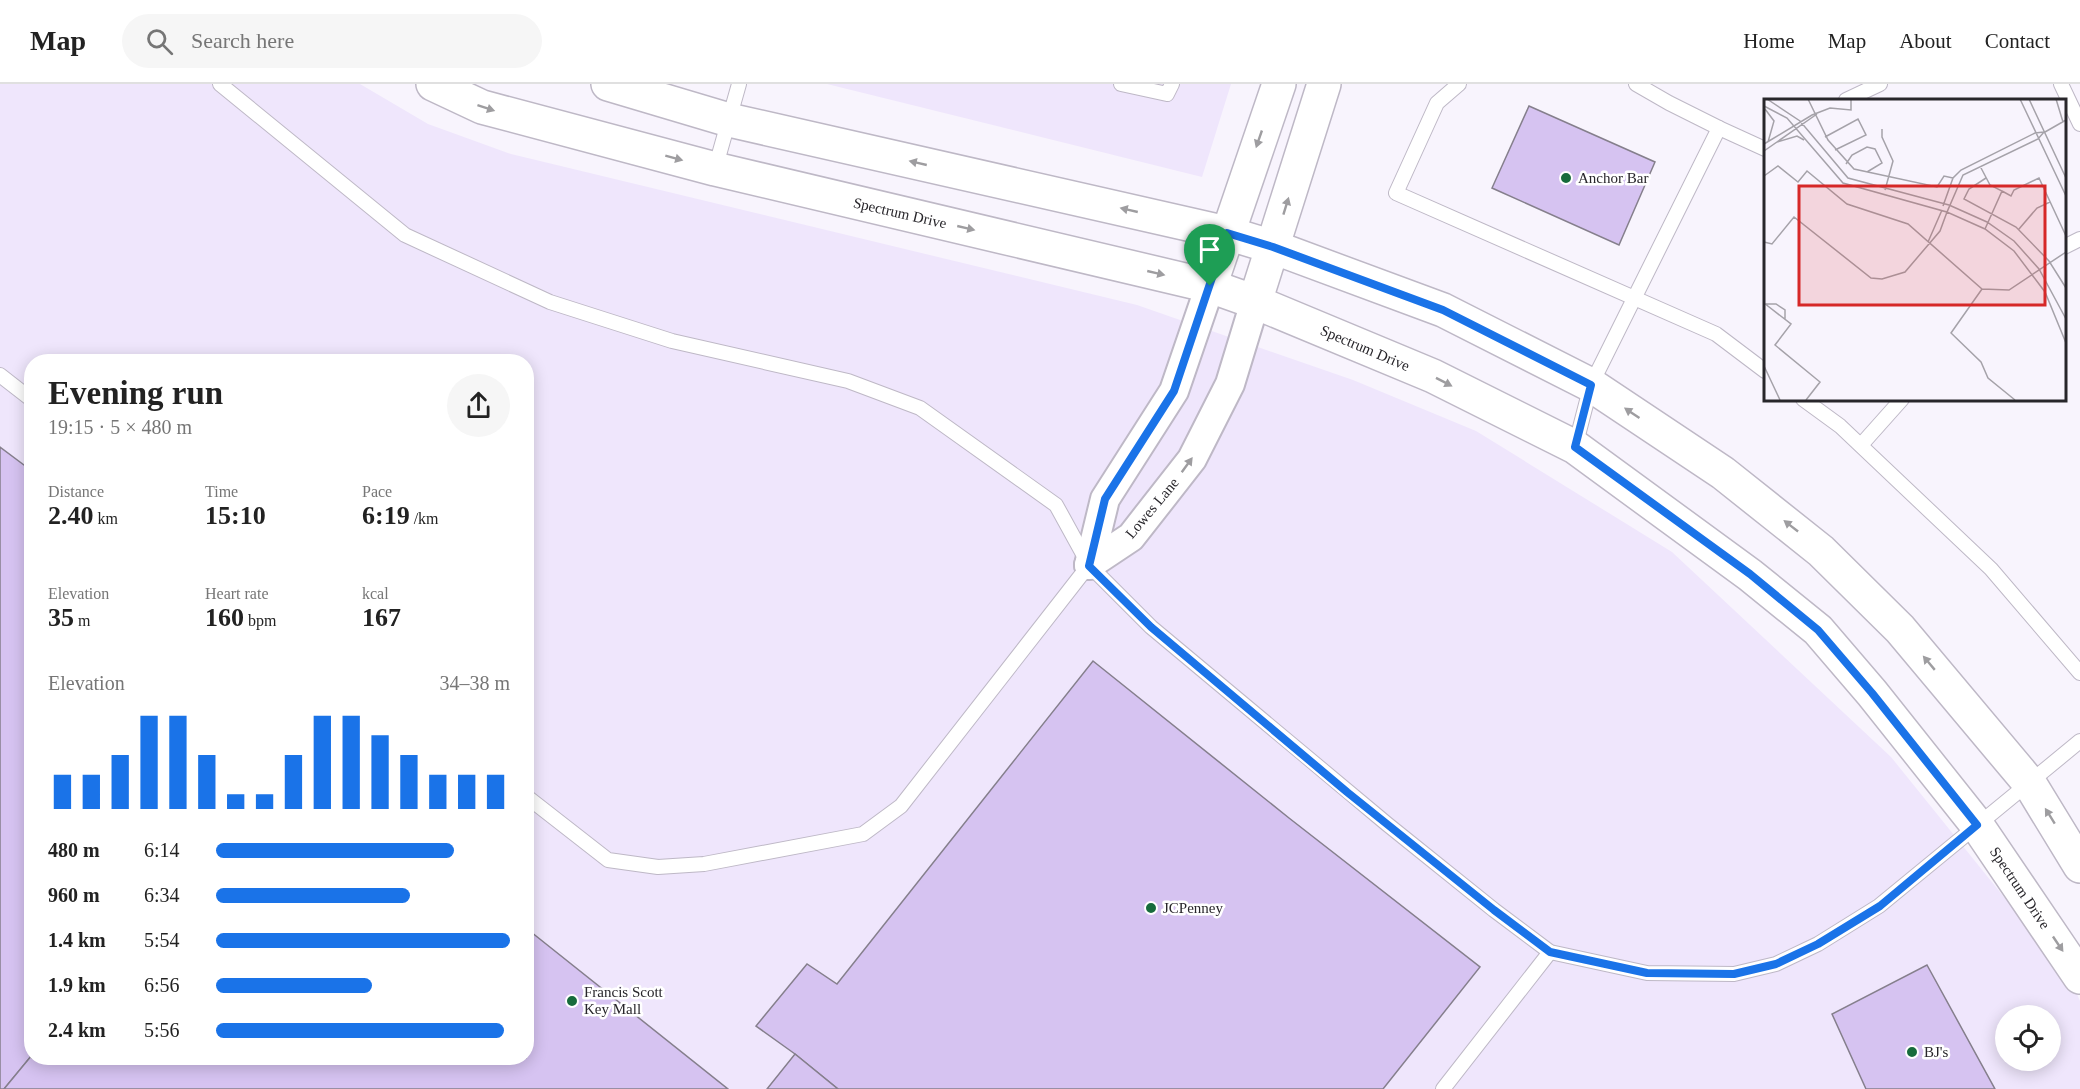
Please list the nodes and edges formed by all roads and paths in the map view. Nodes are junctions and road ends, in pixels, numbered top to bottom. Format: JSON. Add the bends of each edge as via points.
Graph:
{"nodes":[{"id":1,"x":220,"y":84,"type":"edge"},
{"id":2,"x":433,"y":84,"type":"edge"},
{"id":3,"x":608,"y":84,"type":"edge"},
{"id":4,"x":739,"y":84,"type":"edge"},
{"id":5,"x":1121,"y":84,"type":"edge"},
{"id":6,"x":1172,"y":84,"type":"edge"},
{"id":7,"x":1279,"y":84,"type":"edge"},
{"id":8,"x":1324,"y":84,"type":"edge"},
{"id":9,"x":1459,"y":84,"type":"edge"},
{"id":10,"x":1636,"y":84,"type":"edge"},
{"id":11,"x":1881,"y":84,"type":"edge"},
{"id":12,"x":2061,"y":84,"type":"edge"},
{"id":13,"x":1848,"y":99,"type":"edge"},
{"id":14,"x":729,"y":120,"type":"junction"},
{"id":15,"x":2080,"y":124,"type":"edge"},
{"id":16,"x":1719,"y":128,"type":"junction"},
{"id":17,"x":1764,"y":149,"type":"edge"},
{"id":18,"x":715,"y":169,"type":"junction"},
{"id":19,"x":1227,"y":233,"type":"junction"},
{"id":20,"x":2080,"y":239,"type":"edge"},
{"id":21,"x":2065,"y":246,"type":"edge"},
{"id":22,"x":1273,"y":247,"type":"junction"},
{"id":23,"x":1210,"y":286,"type":"junction"},
{"id":24,"x":1634,"y":299,"type":"junction"},
{"id":25,"x":1255,"y":302,"type":"junction"},
{"id":26,"x":1764,"y":369,"type":"edge"},
{"id":27,"x":0,"y":375,"type":"edge"},
{"id":28,"x":1591,"y":385,"type":"junction"},
{"id":29,"x":24,"y":394,"type":"edge"},
{"id":30,"x":1804,"y":400,"type":"edge"},
{"id":31,"x":1901,"y":400,"type":"edge"},
{"id":32,"x":1861,"y":446,"type":"junction"},
{"id":33,"x":1575,"y":447,"type":"junction"},
{"id":34,"x":1089,"y":566,"type":"junction"},
{"id":35,"x":2080,"y":673,"type":"edge"},
{"id":36,"x":2080,"y":741,"type":"edge"},
{"id":37,"x":2030,"y":784,"type":"junction"},
{"id":38,"x":534,"y":802,"type":"edge"},
{"id":39,"x":1977,"y":825,"type":"junction"},
{"id":40,"x":2080,"y":866,"type":"edge"},
{"id":41,"x":1550,"y":952,"type":"junction"},
{"id":42,"x":2080,"y":977,"type":"edge"},
{"id":43,"x":1443,"y":1089,"type":"edge"}],
"edges":[{"from":1,"to":34,"type":"lane","via":[[405,235],[550,302],[672,341],[848,381],[920,408],[1056,505]]},
{"from":2,"to":18,"type":"street","name":"Spectrum Drive","one_way":true,"via":[[482,107]]},
{"from":3,"to":14,"type":"street"},
{"from":4,"to":14,"type":"lane"},
{"from":5,"to":6,"type":"lane","via":[[1167,94]]},
{"from":7,"to":19,"type":"street","one_way":true},
{"from":22,"to":8,"type":"street","name":"Lowes Lane","one_way":true},
{"from":9,"to":24,"type":"lane","via":[[1437,104],[1396,193]]},
{"from":10,"to":16,"type":"lane"},
{"from":11,"to":13,"type":"lane"},
{"from":12,"to":15,"type":"lane"},
{"from":14,"to":18,"type":"lane"},
{"from":19,"to":14,"type":"street","one_way":true},
{"from":16,"to":17,"type":"lane"},
{"from":16,"to":24,"type":"lane"},
{"from":18,"to":23,"type":"street","name":"Spectrum Drive","one_way":true},
{"from":19,"to":22,"type":"street"},
{"from":19,"to":23,"type":"street"},
{"from":20,"to":21,"type":"lane"},
{"from":22,"to":25,"type":"street","name":"Lowes Lane"},
{"from":22,"to":28,"type":"street","via":[[1443,310]]},
{"from":23,"to":25,"type":"street","name":"Spectrum Drive"},
{"from":23,"to":34,"type":"street","via":[[1174,391],[1105,499]]},
{"from":24,"to":26,"type":"lane","via":[[1716,334]]},
{"from":24,"to":28,"type":"lane"},
{"from":25,"to":33,"type":"street","name":"Spectrum Drive","one_way":true,"via":[[1433,376]]},
{"from":34,"to":25,"type":"street","name":"Lowes Lane","one_way":true,"via":[[1131,537],[1192,459],[1230,384]]},
{"from":27,"to":29,"type":"lane"},
{"from":28,"to":33,"type":"lane"},
{"from":37,"to":28,"type":"street","one_way":true,"via":[[1900,629],[1821,551],[1723,473]]},
{"from":30,"to":32,"type":"lane"},
{"from":31,"to":32,"type":"lane"},
{"from":32,"to":35,"type":"lane","via":[[1991,569]]},
{"from":33,"to":39,"type":"street","name":"Spectrum Drive","via":[[1750,574],[1818,630]]},
{"from":34,"to":38,"type":"lane","via":[[901,806],[863,834],[704,864],[658,867],[608,860]]},
{"from":34,"to":41,"type":"lane","via":[[1151,627],[1317,767]]},
{"from":36,"to":37,"type":"lane"},
{"from":37,"to":39,"type":"lane"},
{"from":40,"to":37,"type":"street","one_way":true},
{"from":39,"to":41,"type":"lane","via":[[1880,906],[1776,964],[1734,974],[1647,973]]},
{"from":39,"to":42,"type":"street","name":"Spectrum Drive","one_way":true},
{"from":41,"to":43,"type":"lane"}]}
